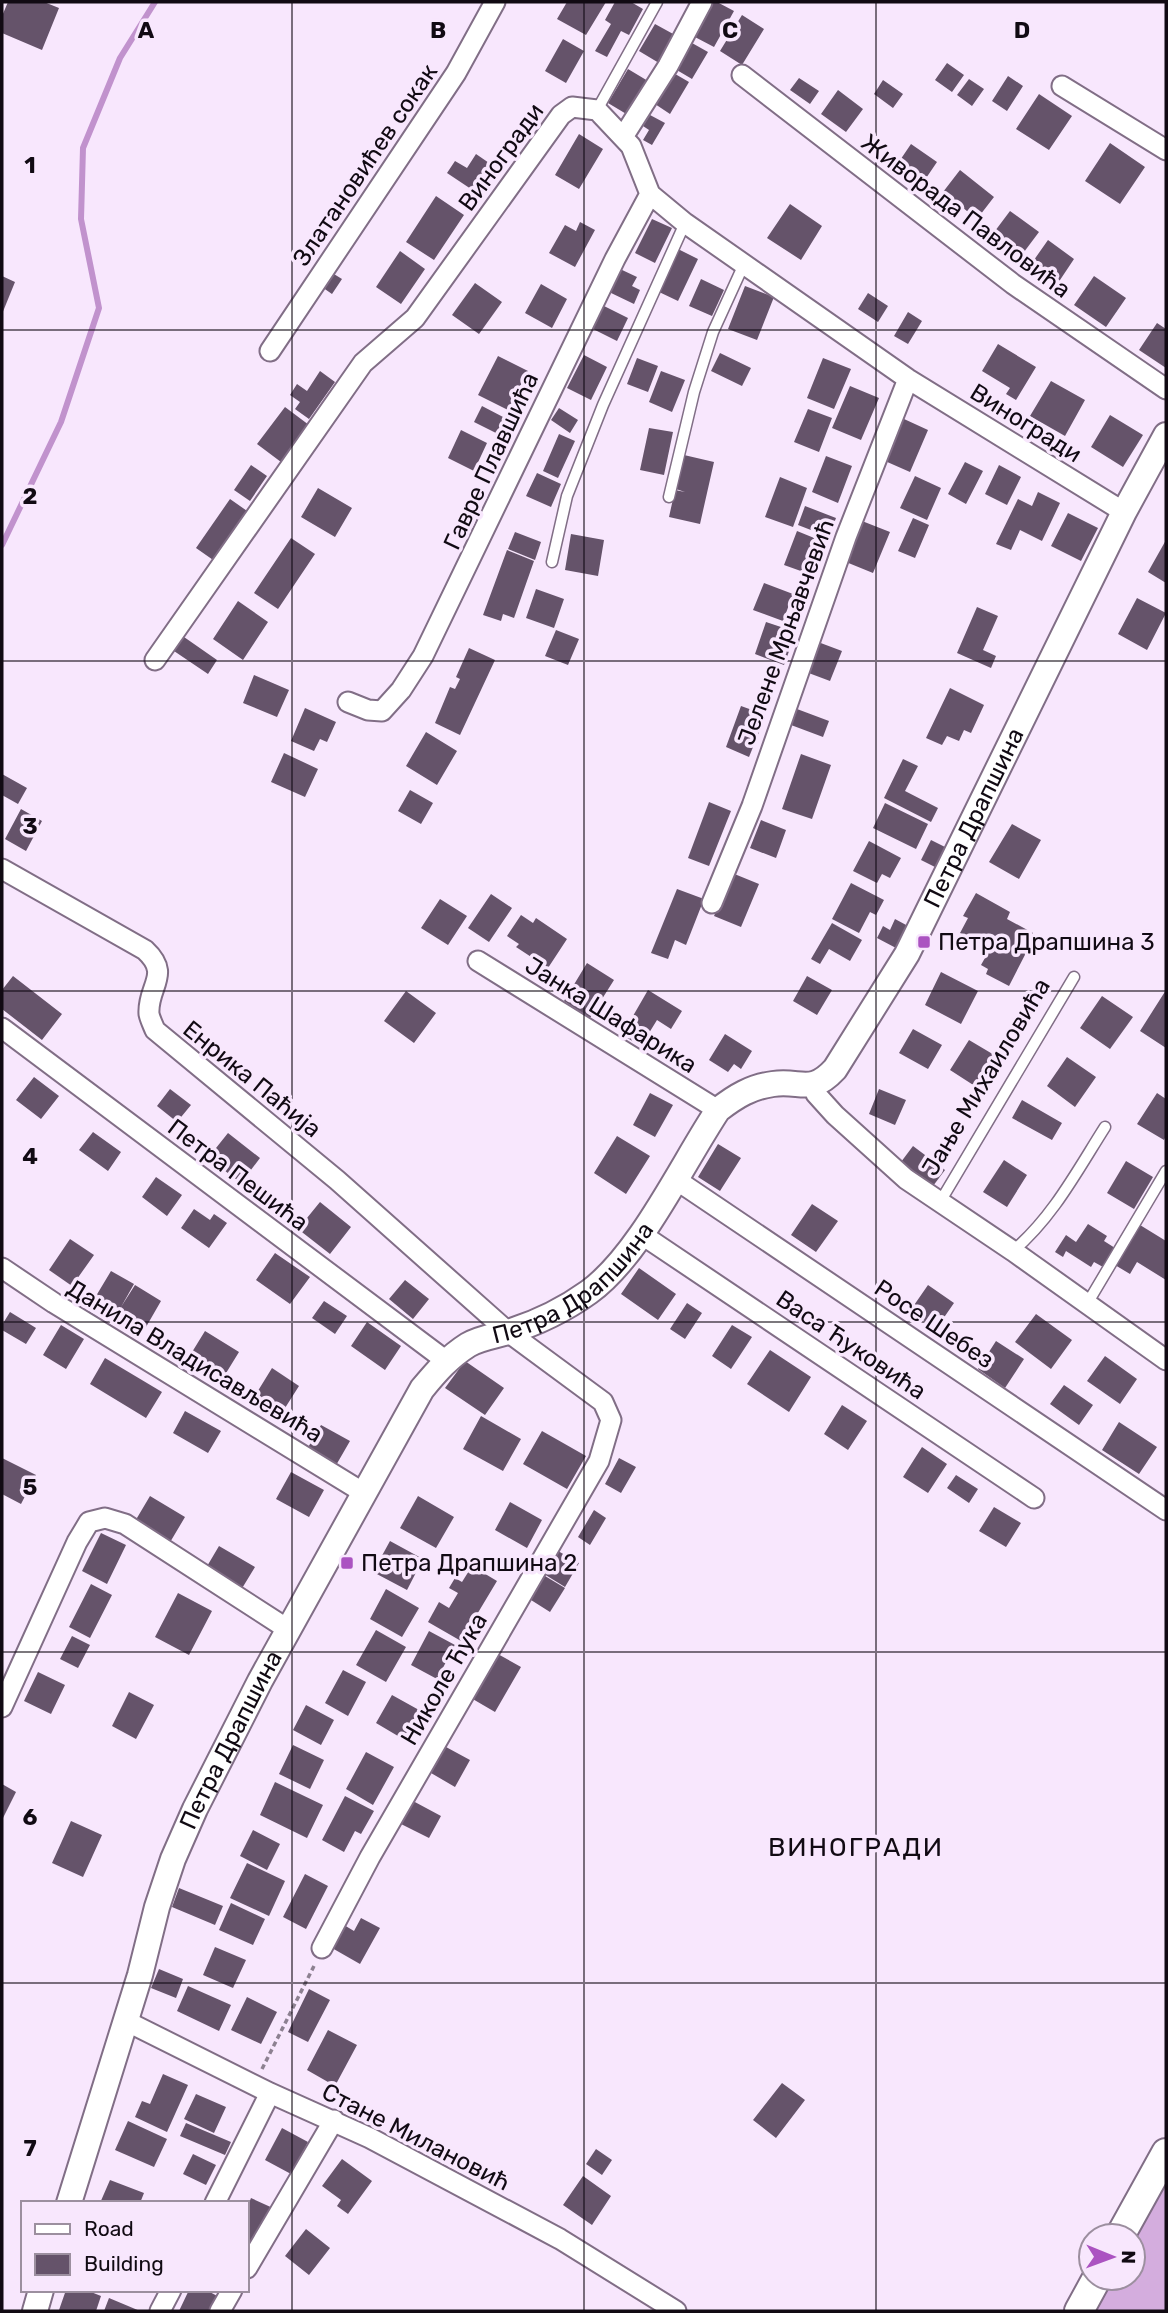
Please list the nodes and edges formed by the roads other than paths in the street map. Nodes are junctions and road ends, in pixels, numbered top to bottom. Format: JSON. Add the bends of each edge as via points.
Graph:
{"nodes":[{"id":1,"x":495,"y":2,"type":"edge"},
{"id":2,"x":657,"y":2,"type":"edge"},
{"id":3,"x":702,"y":2,"type":"edge"},
{"id":4,"x":742,"y":75,"type":"dead end"},
{"id":5,"x":1062,"y":86,"type":"dead end"},
{"id":6,"x":597,"y":110,"type":"junction"},
{"id":7,"x":623,"y":137,"type":"junction"},
{"id":8,"x":1166,"y":150,"type":"edge"},
{"id":9,"x":650,"y":194,"type":"junction"},
{"id":10,"x":685,"y":223,"type":"junction"},
{"id":11,"x":744,"y":264,"type":"junction"},
{"id":12,"x":270,"y":351,"type":"dead end"},
{"id":13,"x":908,"y":379,"type":"junction"},
{"id":14,"x":1166,"y":389,"type":"edge"},
{"id":15,"x":1164,"y":443,"type":"edge"},
{"id":16,"x":669,"y":496,"type":"dead end"},
{"id":17,"x":1124,"y":512,"type":"junction"},
{"id":18,"x":552,"y":562,"type":"dead end"},
{"id":19,"x":155,"y":660,"type":"dead end"},
{"id":20,"x":348,"y":702,"type":"dead end"},
{"id":21,"x":2,"y":869,"type":"edge"},
{"id":22,"x":712,"y":903,"type":"dead end"},
{"id":23,"x":478,"y":961,"type":"dead end"},
{"id":24,"x":1073,"y":977,"type":"dead end"},
{"id":25,"x":2,"y":1028,"type":"edge"},
{"id":26,"x":813,"y":1085,"type":"junction"},
{"id":27,"x":718,"y":1110,"type":"junction"},
{"id":28,"x":1105,"y":1127,"type":"dead end"},
{"id":29,"x":1166,"y":1171,"type":"edge"},
{"id":30,"x":675,"y":1179,"type":"junction"},
{"id":31,"x":940,"y":1202,"type":"junction"},
{"id":32,"x":641,"y":1234,"type":"junction"},
{"id":33,"x":1013,"y":1251,"type":"junction"},
{"id":34,"x":2,"y":1268,"type":"edge"},
{"id":35,"x":1087,"y":1304,"type":"junction"},
{"id":36,"x":508,"y":1332,"type":"junction"},
{"id":37,"x":446,"y":1360,"type":"junction"},
{"id":38,"x":1166,"y":1360,"type":"edge"},
{"id":39,"x":365,"y":1493,"type":"junction"},
{"id":40,"x":1034,"y":1498,"type":"dead end"},
{"id":41,"x":1166,"y":1510,"type":"edge"},
{"id":42,"x":289,"y":1630,"type":"junction"},
{"id":43,"x":2,"y":1707,"type":"edge"},
{"id":44,"x":322,"y":1948,"type":"road end"},
{"id":45,"x":126,"y":2021,"type":"junction"},
{"id":46,"x":262,"y":2089,"type":"junction"},
{"id":47,"x":334,"y":2120,"type":"junction"},
{"id":48,"x":1166,"y":2153,"type":"edge"},
{"id":49,"x":70,"y":2201,"type":"edge"},
{"id":50,"x":216,"y":2201,"type":"edge"},
{"id":51,"x":1129,"y":2222,"type":"edge"},
{"id":52,"x":248,"y":2267,"type":"edge"},
{"id":53,"x":40,"y":2292,"type":"edge"},
{"id":54,"x":170,"y":2292,"type":"edge"},
{"id":55,"x":231,"y":2292,"type":"edge"},
{"id":56,"x":1089,"y":2292,"type":"edge"},
{"id":57,"x":35,"y":2311,"type":"edge"},
{"id":58,"x":160,"y":2311,"type":"edge"},
{"id":59,"x":220,"y":2311,"type":"edge"},
{"id":60,"x":676,"y":2311,"type":"edge"},
{"id":61,"x":1079,"y":2311,"type":"edge"}],
"edges":[{"from":1,"to":12,"type":"street","name":"Златановићев сокак","via":[[456,73]]},
{"from":2,"to":6,"type":"lane"},
{"from":3,"to":7,"type":"street"},
{"from":4,"to":14,"type":"street","name":"Живорада Павловића","via":[[1013,284]]},
{"from":5,"to":8,"type":"street"},
{"from":6,"to":7,"type":"street"},
{"from":6,"to":19,"type":"street","name":"Виногради","via":[[572,107],[561,114],[415,318],[363,363]]},
{"from":7,"to":9,"type":"street","via":[[637,158]]},
{"from":9,"to":10,"type":"street","name":"Виногради"},
{"from":9,"to":20,"type":"street","name":"Гавре Плавшића","via":[[423,656],[382,711]]},
{"from":10,"to":11,"type":"street","name":"Виногради"},
{"from":10,"to":18,"type":"lane","via":[[567,496]]},
{"from":11,"to":13,"type":"street","name":"Виногради"},
{"from":11,"to":16,"type":"lane","via":[[709,344]]},
{"from":13,"to":17,"type":"street","name":"Виногради"},
{"from":13,"to":22,"type":"street","name":"Јелене Мрњавчевић"},
{"from":15,"to":17,"type":"street","name":"Петра Драпшина"},
{"from":17,"to":26,"type":"street","name":"Петра Драпшина","via":[[907,954],[835,1069]]},
{"from":21,"to":36,"type":"street","name":"Енрика Паћија","via":[[145,950],[156,961],[158,976],[149,1015],[155,1030],[337,1180]]},
{"from":23,"to":27,"type":"street","name":"Јанка Шафарика"},
{"from":24,"to":31,"type":"lane","name":"Јање Михаиловића"},
{"from":25,"to":37,"type":"street","name":"Петра Пешића"},
{"from":26,"to":27,"type":"street","name":"Петра Драпшина","via":[[776,1083],[748,1089]]},
{"from":26,"to":31,"type":"street","name":"Јање Михаиловића","via":[[828,1108],[881,1158]]},
{"from":27,"to":30,"type":"street","name":"Петра Драпшина"},
{"from":28,"to":33,"type":"lane","via":[[1057,1204]]},
{"from":29,"to":35,"type":"lane"},
{"from":30,"to":32,"type":"street","name":"Петра Драпшина"},
{"from":30,"to":41,"type":"street","name":"Росе Шебез"},
{"from":31,"to":33,"type":"street","name":"Јање Михаиловића"},
{"from":32,"to":36,"type":"street","name":"Петра Драпшина","via":[[610,1274],[591,1290],[559,1311]]},
{"from":32,"to":40,"type":"street","name":"Васа Ћуковића"},
{"from":33,"to":35,"type":"street","name":"Јање Михаиловића"},
{"from":34,"to":39,"type":"street","name":"Данила Владисављевића"},
{"from":35,"to":38,"type":"street","name":"Јање Михаиловића"},
{"from":36,"to":37,"type":"street","name":"Петра Драпшина","via":[[470,1343]]},
{"from":36,"to":44,"type":"street","name":"Николе Ћука","via":[[603,1402],[611,1420],[606,1441],[599,1461]]},
{"from":37,"to":39,"type":"street","name":"Петра Драпшина","via":[[422,1389]]},
{"from":39,"to":42,"type":"street","name":"Петра Драпшина"},
{"from":42,"to":43,"type":"street","via":[[125,1524],[105,1518],[89,1522]]},
{"from":42,"to":45,"type":"street","name":"Петра Драпшина","via":[[178,1847]]},
{"from":45,"to":46,"type":"street","name":"Стане Милановић"},
{"from":45,"to":49,"type":"street","name":"Петра Драпшина"},
{"from":46,"to":47,"type":"street","name":"Стане Милановић"},
{"from":46,"to":50,"type":"street"},
{"from":47,"to":52,"type":"street"},
{"from":47,"to":60,"type":"street","name":"Стане Милановић","via":[[560,2239]]},
{"from":48,"to":51,"type":"main road"},
{"from":53,"to":57,"type":"street"},
{"from":54,"to":58,"type":"street"},
{"from":55,"to":59,"type":"street"},
{"from":56,"to":61,"type":"main road"}]}
